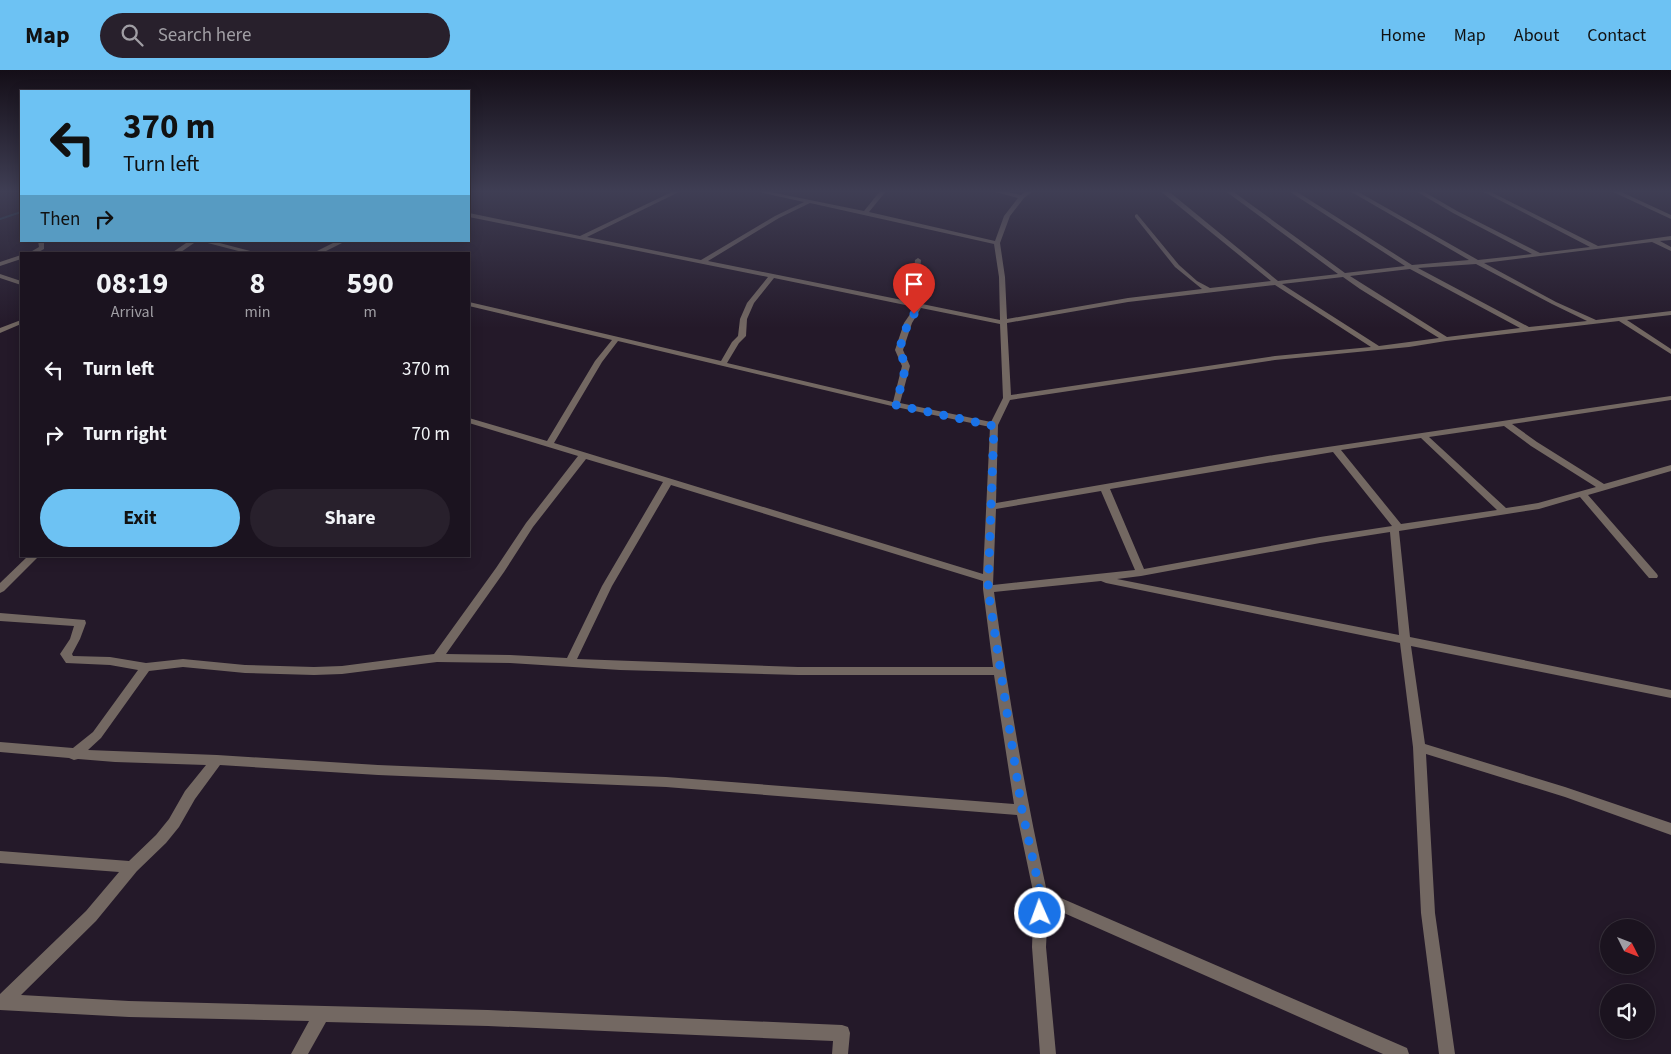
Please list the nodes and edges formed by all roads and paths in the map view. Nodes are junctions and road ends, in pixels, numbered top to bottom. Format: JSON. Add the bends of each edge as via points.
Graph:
{"nodes":[{"id":1,"x":570,"y":236,"type":"edge"},
{"id":2,"x":584,"y":236,"type":"edge"},
{"id":3,"x":745,"y":236,"type":"edge"},
{"id":4,"x":966,"y":236,"type":"edge"},
{"id":5,"x":999,"y":236,"type":"edge"},
{"id":6,"x":1152,"y":236,"type":"edge"},
{"id":7,"x":1221,"y":236,"type":"edge"},
{"id":8,"x":1290,"y":236,"type":"edge"},
{"id":9,"x":1362,"y":236,"type":"edge"},
{"id":10,"x":1432,"y":236,"type":"edge"},
{"id":11,"x":1502,"y":236,"type":"edge"},
{"id":12,"x":1574,"y":236,"type":"edge"},
{"id":13,"x":580,"y":238,"type":"junction"},
{"id":14,"x":1671,"y":238,"type":"edge"},
{"id":15,"x":1654,"y":241,"type":"junction"},
{"id":16,"x":42,"y":242,"type":"edge"},
{"id":17,"x":192,"y":242,"type":"edge"},
{"id":18,"x":207,"y":242,"type":"edge"},
{"id":19,"x":341,"y":242,"type":"edge"},
{"id":20,"x":997,"y":243,"type":"junction"},
{"id":21,"x":1598,"y":248,"type":"junction"},
{"id":22,"x":1671,"y":249,"type":"edge"},
{"id":23,"x":34,"y":252,"type":"edge"},
{"id":24,"x":176,"y":252,"type":"edge"},
{"id":25,"x":250,"y":252,"type":"edge"},
{"id":26,"x":318,"y":252,"type":"edge"},
{"id":27,"x":1540,"y":255,"type":"junction"},
{"id":28,"x":20,"y":257,"type":"edge"},
{"id":29,"x":918,"y":260,"type":"dead end"},
{"id":30,"x":1476,"y":261,"type":"junction"},
{"id":31,"x":702,"y":262,"type":"junction"},
{"id":32,"x":0,"y":264,"type":"edge"},
{"id":33,"x":1411,"y":267,"type":"junction"},
{"id":34,"x":1343,"y":274,"type":"junction"},
{"id":35,"x":0,"y":276,"type":"edge"},
{"id":36,"x":773,"y":276,"type":"junction"},
{"id":37,"x":20,"y":283,"type":"edge"},
{"id":38,"x":1278,"y":284,"type":"junction"},
{"id":39,"x":1209,"y":291,"type":"junction"},
{"id":40,"x":470,"y":304,"type":"edge"},
{"id":41,"x":919,"y":305,"type":"junction"},
{"id":42,"x":1671,"y":313,"type":"edge"},
{"id":43,"x":1620,"y":319,"type":"junction"},
{"id":44,"x":20,"y":322,"type":"edge"},
{"id":45,"x":1002,"y":322,"type":"junction"},
{"id":46,"x":1597,"y":322,"type":"junction"},
{"id":47,"x":1529,"y":330,"type":"junction"},
{"id":48,"x":0,"y":331,"type":"edge"},
{"id":49,"x":617,"y":338,"type":"junction"},
{"id":50,"x":1446,"y":339,"type":"junction"},
{"id":51,"x":1378,"y":348,"type":"junction"},
{"id":52,"x":1671,"y":352,"type":"edge"},
{"id":53,"x":723,"y":364,"type":"junction"},
{"id":54,"x":1007,"y":398,"type":"junction"},
{"id":55,"x":1671,"y":398,"type":"edge"},
{"id":56,"x":896,"y":405,"type":"junction"},
{"id":57,"x":470,"y":420,"type":"edge"},
{"id":58,"x":1505,"y":423,"type":"junction"},
{"id":59,"x":994,"y":426,"type":"junction"},
{"id":60,"x":1422,"y":436,"type":"junction"},
{"id":61,"x":550,"y":445,"type":"junction"},
{"id":62,"x":1335,"y":449,"type":"junction"},
{"id":63,"x":584,"y":456,"type":"junction"},
{"id":64,"x":1671,"y":468,"type":"edge"},
{"id":65,"x":669,"y":480,"type":"junction"},
{"id":66,"x":1104,"y":487,"type":"junction"},
{"id":67,"x":1602,"y":488,"type":"junction"},
{"id":68,"x":1582,"y":493,"type":"junction"},
{"id":69,"x":991,"y":507,"type":"junction"},
{"id":70,"x":1504,"y":512,"type":"junction"},
{"id":71,"x":1396,"y":528,"type":"junction"},
{"id":72,"x":33,"y":557,"type":"edge"},
{"id":73,"x":1141,"y":573,"type":"junction"},
{"id":74,"x":1653,"y":576,"type":"dead end"},
{"id":75,"x":1097,"y":578,"type":"junction"},
{"id":76,"x":988,"y":584,"type":"junction"},
{"id":77,"x":0,"y":589,"type":"edge"},
{"id":78,"x":0,"y":617,"type":"edge"},
{"id":79,"x":1405,"y":641,"type":"junction"},
{"id":80,"x":437,"y":658,"type":"junction"},
{"id":81,"x":570,"y":662,"type":"junction"},
{"id":82,"x":146,"y":667,"type":"junction"},
{"id":83,"x":999,"y":671,"type":"junction"},
{"id":84,"x":1671,"y":694,"type":"edge"},
{"id":85,"x":0,"y":747,"type":"edge"},
{"id":86,"x":1419,"y":747,"type":"junction"},
{"id":87,"x":74,"y":755,"type":"junction"},
{"id":88,"x":217,"y":760,"type":"junction"},
{"id":89,"x":1022,"y":810,"type":"junction"},
{"id":90,"x":1671,"y":829,"type":"edge"},
{"id":91,"x":0,"y":857,"type":"edge"},
{"id":92,"x":132,"y":867,"type":"junction"},
{"id":93,"x":1041,"y":896,"type":"junction"},
{"id":94,"x":2,"y":1002,"type":"edge"},
{"id":95,"x":322,"y":1014,"type":"junction"},
{"id":96,"x":299,"y":1054,"type":"edge"},
{"id":97,"x":840,"y":1054,"type":"edge"},
{"id":98,"x":1048,"y":1054,"type":"edge"},
{"id":99,"x":1401,"y":1054,"type":"edge"},
{"id":100,"x":1447,"y":1054,"type":"edge"}],
"edges":[{"from":1,"to":13,"type":"street"},
{"from":2,"to":13,"type":"street"},
{"from":3,"to":31,"type":"street"},
{"from":4,"to":20,"type":"street"},
{"from":5,"to":20,"type":"street"},
{"from":6,"to":39,"type":"street","via":[[1177,266]]},
{"from":7,"to":38,"type":"street"},
{"from":8,"to":34,"type":"street"},
{"from":9,"to":33,"type":"street"},
{"from":10,"to":30,"type":"street"},
{"from":11,"to":27,"type":"street"},
{"from":12,"to":21,"type":"street"},
{"from":13,"to":31,"type":"street"},
{"from":14,"to":15,"type":"street"},
{"from":15,"to":21,"type":"street"},
{"from":15,"to":22,"type":"street"},
{"from":16,"to":23,"type":"street","via":[[42,248]]},
{"from":17,"to":24,"type":"street"},
{"from":18,"to":25,"type":"street"},
{"from":19,"to":26,"type":"street"},
{"from":20,"to":45,"type":"street","via":[[1002,277]]},
{"from":21,"to":27,"type":"street"},
{"from":27,"to":30,"type":"street"},
{"from":28,"to":32,"type":"street"},
{"from":29,"to":41,"type":"street","via":[[912,298]]},
{"from":30,"to":33,"type":"street"},
{"from":30,"to":46,"type":"street"},
{"from":31,"to":36,"type":"street"},
{"from":33,"to":34,"type":"street"},
{"from":33,"to":47,"type":"street"},
{"from":34,"to":38,"type":"street"},
{"from":34,"to":50,"type":"street"},
{"from":35,"to":37,"type":"street"},
{"from":36,"to":41,"type":"street"},
{"from":36,"to":53,"type":"street","via":[[745,312],[742,336]]},
{"from":38,"to":39,"type":"street"},
{"from":38,"to":51,"type":"street"},
{"from":39,"to":45,"type":"street","via":[[1128,300]]},
{"from":40,"to":49,"type":"street"},
{"from":41,"to":45,"type":"street"},
{"from":41,"to":56,"type":"street","via":[[908,323],[899,350],[906,366]]},
{"from":42,"to":43,"type":"street"},
{"from":43,"to":46,"type":"street"},
{"from":43,"to":52,"type":"street"},
{"from":44,"to":48,"type":"street"},
{"from":45,"to":54,"type":"street"},
{"from":46,"to":47,"type":"street"},
{"from":47,"to":50,"type":"street"},
{"from":49,"to":53,"type":"street"},
{"from":49,"to":61,"type":"street","via":[[599,361]]},
{"from":50,"to":51,"type":"street"},
{"from":51,"to":54,"type":"street","via":[[1275,358]]},
{"from":53,"to":56,"type":"street"},
{"from":54,"to":59,"type":"street"},
{"from":55,"to":58,"type":"street"},
{"from":56,"to":59,"type":"street"},
{"from":57,"to":61,"type":"street"},
{"from":58,"to":60,"type":"street"},
{"from":58,"to":67,"type":"street"},
{"from":59,"to":69,"type":"street"},
{"from":60,"to":62,"type":"street"},
{"from":60,"to":70,"type":"street"},
{"from":61,"to":63,"type":"street"},
{"from":62,"to":66,"type":"street"},
{"from":62,"to":71,"type":"street"},
{"from":63,"to":65,"type":"street"},
{"from":63,"to":80,"type":"street","via":[[529,525]]},
{"from":64,"to":67,"type":"street"},
{"from":65,"to":76,"type":"street"},
{"from":65,"to":81,"type":"street","via":[[607,586]]},
{"from":66,"to":69,"type":"street"},
{"from":66,"to":73,"type":"street"},
{"from":67,"to":68,"type":"street"},
{"from":68,"to":70,"type":"street","via":[[1540,506]]},
{"from":68,"to":74,"type":"street"},
{"from":69,"to":76,"type":"street"},
{"from":70,"to":71,"type":"street"},
{"from":71,"to":73,"type":"street"},
{"from":71,"to":79,"type":"street"},
{"from":72,"to":77,"type":"street"},
{"from":73,"to":75,"type":"street"},
{"from":75,"to":76,"type":"street"},
{"from":75,"to":79,"type":"street"},
{"from":76,"to":83,"type":"street"},
{"from":78,"to":82,"type":"street","via":[[81,623],[66,654],[70,660],[110,661]]},
{"from":79,"to":84,"type":"street"},
{"from":79,"to":86,"type":"street"},
{"from":80,"to":81,"type":"street"},
{"from":80,"to":82,"type":"street","via":[[342,670],[246,670],[184,663]]},
{"from":81,"to":83,"type":"street","via":[[798,671]]},
{"from":82,"to":87,"type":"street","via":[[97,735]]},
{"from":83,"to":89,"type":"street"},
{"from":85,"to":87,"type":"street"},
{"from":86,"to":90,"type":"street"},
{"from":86,"to":100,"type":"street","via":[[1428,913]]},
{"from":87,"to":88,"type":"street"},
{"from":88,"to":89,"type":"street","via":[[666,782]]},
{"from":88,"to":92,"type":"street","via":[[170,828]]},
{"from":89,"to":93,"type":"street"},
{"from":91,"to":92,"type":"street"},
{"from":92,"to":94,"type":"street","via":[[91,916]]},
{"from":93,"to":98,"type":"street","via":[[1039,947]]},
{"from":93,"to":99,"type":"street"},
{"from":94,"to":95,"type":"street"},
{"from":95,"to":96,"type":"street"},
{"from":95,"to":97,"type":"street","via":[[842,1033]]}]}
